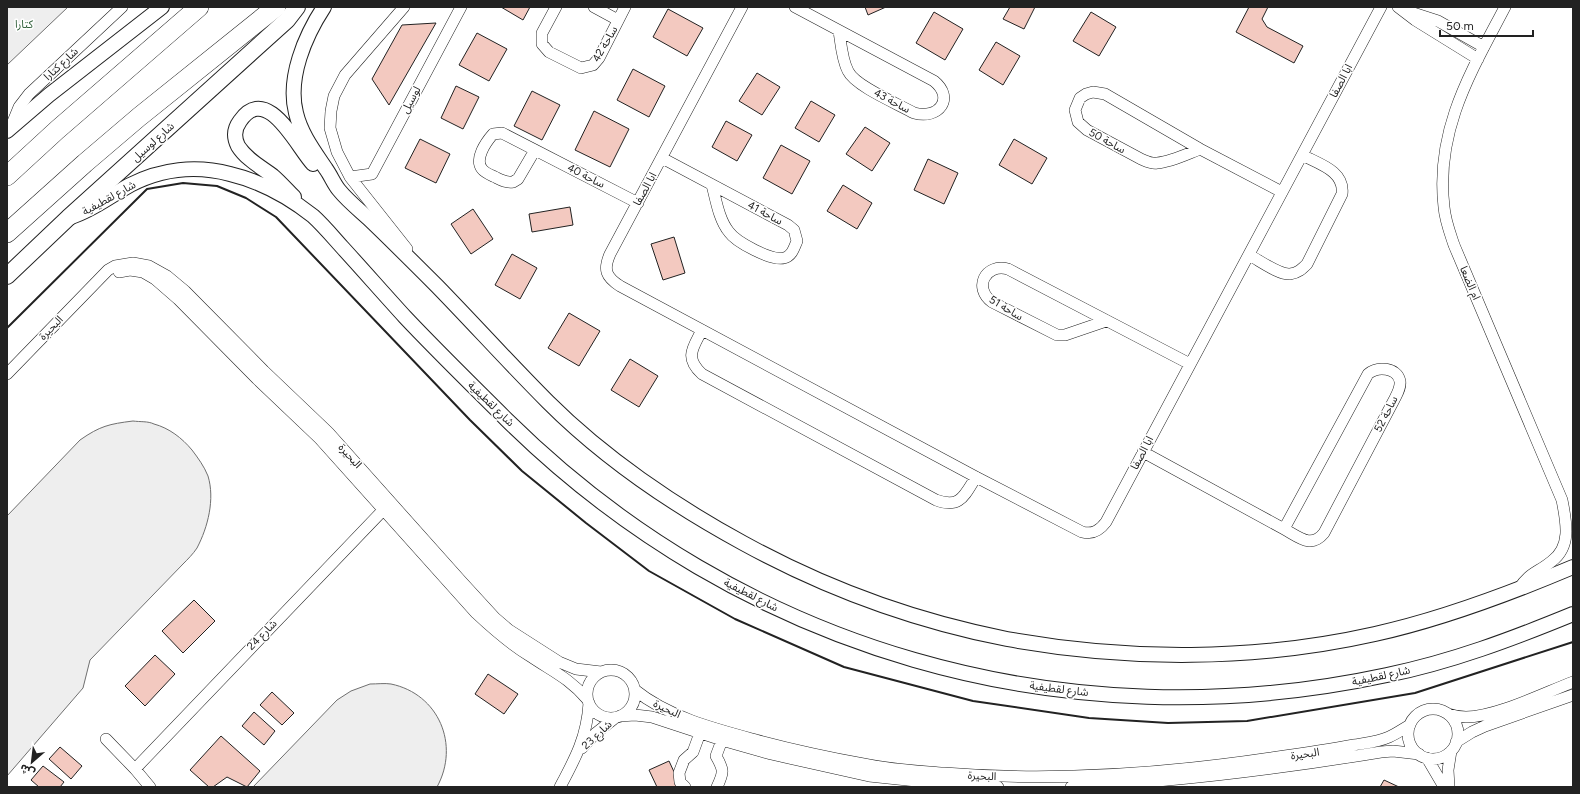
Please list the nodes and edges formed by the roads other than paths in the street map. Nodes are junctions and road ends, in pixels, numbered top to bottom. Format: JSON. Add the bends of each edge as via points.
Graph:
{"nodes":[{"id":1,"x":122,"y":7,"type":"edge"},
{"id":2,"x":162,"y":7,"type":"edge"},
{"id":3,"x":199,"y":7,"type":"edge"},
{"id":4,"x":276,"y":7,"type":"edge"},
{"id":5,"x":297,"y":7,"type":"edge"},
{"id":6,"x":324,"y":7,"type":"edge"},
{"id":7,"x":404,"y":7,"type":"edge"},
{"id":8,"x":461,"y":7,"type":"edge"},
{"id":9,"x":556,"y":7,"type":"edge"},
{"id":10,"x":594,"y":7,"type":"edge"},
{"id":11,"x":625,"y":7,"type":"edge"},
{"id":12,"x":742,"y":7,"type":"edge"},
{"id":13,"x":795,"y":7,"type":"edge"},
{"id":14,"x":1381,"y":7,"type":"edge"},
{"id":15,"x":1505,"y":7,"type":"edge"},
{"id":16,"x":1400,"y":8,"type":"edge"},
{"id":17,"x":618,"y":20,"type":"junction"},
{"id":18,"x":839,"y":31,"type":"junction"},
{"id":19,"x":1484,"y":47,"type":"junction"},
{"id":20,"x":1478,"y":59,"type":"junction"},
{"id":21,"x":8,"y":130,"type":"edge"},
{"id":22,"x":1200,"y":149,"type":"junction"},
{"id":23,"x":534,"y":150,"type":"junction"},
{"id":24,"x":1302,"y":155,"type":"junction"},
{"id":25,"x":662,"y":158,"type":"junction"},
{"id":26,"x":7,"y":176,"type":"edge"},
{"id":27,"x":350,"y":177,"type":"junction"},
{"id":28,"x":712,"y":185,"type":"junction"},
{"id":29,"x":339,"y":190,"type":"junction"},
{"id":30,"x":1282,"y":192,"type":"junction"},
{"id":31,"x":638,"y":203,"type":"junction"},
{"id":32,"x":68,"y":218,"type":"junction"},
{"id":33,"x":314,"y":218,"type":"junction"},
{"id":34,"x":7,"y":233,"type":"edge"},
{"id":35,"x":1248,"y":255,"type":"junction"},
{"id":36,"x":7,"y":276,"type":"edge"},
{"id":37,"x":436,"y":285,"type":"junction"},
{"id":38,"x":1106,"y":321,"type":"junction"},
{"id":39,"x":702,"y":330,"type":"junction"},
{"id":40,"x":1190,"y":364,"type":"junction"},
{"id":41,"x":7,"y":374,"type":"edge"},
{"id":42,"x":1143,"y":452,"type":"junction"},
{"id":43,"x":976,"y":478,"type":"junction"},
{"id":44,"x":1562,"y":500,"type":"junction"},
{"id":45,"x":387,"y":506,"type":"junction"},
{"id":46,"x":1573,"y":515,"type":"edge"},
{"id":47,"x":1284,"y":529,"type":"junction"},
{"id":48,"x":1573,"y":567,"type":"edge"},
{"id":49,"x":1519,"y":589,"type":"junction"},
{"id":50,"x":1573,"y":614,"type":"edge"},
{"id":51,"x":497,"y":626,"type":"junction"},
{"id":52,"x":601,"y":672,"type":"junction"},
{"id":53,"x":1573,"y":682,"type":"edge"},
{"id":54,"x":635,"y":690,"type":"junction"},
{"id":55,"x":1573,"y":695,"type":"edge"},
{"id":56,"x":588,"y":701,"type":"junction"},
{"id":57,"x":1517,"y":709,"type":"junction"},
{"id":58,"x":1448,"y":714,"type":"junction"},
{"id":59,"x":618,"y":717,"type":"junction"},
{"id":60,"x":1410,"y":725,"type":"junction"},
{"id":61,"x":700,"y":733,"type":"junction"},
{"id":62,"x":725,"y":738,"type":"junction"},
{"id":63,"x":106,"y":739,"type":"dead end"},
{"id":64,"x":1454,"y":746,"type":"junction"},
{"id":65,"x":579,"y":751,"type":"junction"},
{"id":66,"x":1423,"y":756,"type":"junction"},
{"id":67,"x":1282,"y":762,"type":"junction"},
{"id":68,"x":135,"y":769,"type":"junction"},
{"id":69,"x":869,"y":771,"type":"junction"},
{"id":70,"x":1155,"y":781,"type":"edge"},
{"id":71,"x":1010,"y":782,"type":"edge"},
{"id":72,"x":150,"y":787,"type":"edge"},
{"id":73,"x":560,"y":787,"type":"edge"},
{"id":74,"x":685,"y":787,"type":"edge"},
{"id":75,"x":717,"y":787,"type":"edge"},
{"id":76,"x":866,"y":787,"type":"edge"},
{"id":77,"x":998,"y":787,"type":"edge"},
{"id":78,"x":1071,"y":787,"type":"edge"},
{"id":79,"x":1444,"y":787,"type":"edge"},
{"id":80,"x":1450,"y":787,"type":"edge"}],
"edges":[{"from":1,"to":21,"type":"street","name":"شارع كتارا","via":[[29,94],[19,107]]},
{"from":2,"to":21,"type":"street"},
{"from":3,"to":26,"type":"highway"},
{"from":4,"to":34,"type":"highway","via":[[139,117]]},
{"from":5,"to":32,"type":"main road","name":"شارع لوسيل","via":[[282,25]]},
{"from":6,"to":29,"type":"street","via":[[302,48],[294,100],[304,134]]},
{"from":7,"to":27,"type":"street","via":[[345,75],[334,96],[330,128],[336,152]]},
{"from":8,"to":27,"type":"street","name":"لوسيل","via":[[372,174]]},
{"from":9,"to":17,"type":"street","name":"ساحة 42","via":[[542,33],[542,44],[550,52],[581,68],[588,68],[599,58]]},
{"from":10,"to":17,"type":"street","name":"ساحة 42"},
{"from":11,"to":17,"type":"street","name":"ساحة 42"},
{"from":12,"to":25,"type":"street","name":"ابا الصفا"},
{"from":13,"to":18,"type":"street","name":"ساحة 43"},
{"from":14,"to":24,"type":"street","name":"ابا الصفا"},
{"from":15,"to":19,"type":"street","name":"ام الضعا"},
{"from":16,"to":19,"type":"street","via":[[1438,22]]},
{"from":16,"to":20,"type":"street"},
{"from":18,"to":18,"type":"street","name":"ساحة 43","via":[[847,71],[859,84],[914,113],[926,115],[937,111],[941,106],[944,98],[940,86],[934,81]]},
{"from":19,"to":20,"type":"street","name":"ام الضعا"},
{"from":20,"to":44,"type":"street","name":"ام الضعا","via":[[1455,108],[1446,138],[1442,166],[1444,208],[1454,245]]},
{"from":22,"to":22,"type":"street","name":"ساحة 50","via":[[1151,163],[1082,126],[1076,116],[1077,102],[1086,94],[1105,94]]},
{"from":22,"to":30,"type":"street","name":"ساحة 50"},
{"from":23,"to":23,"type":"street","name":"ساحة 40","via":[[518,179],[513,182],[503,181],[480,167],[480,157],[491,137],[497,133],[502,133]]},
{"from":23,"to":31,"type":"street","name":"ساحة 40"},
{"from":24,"to":30,"type":"street","name":"ابا الصفا"},
{"from":24,"to":35,"type":"street","via":[[1335,173],[1343,187],[1342,194],[1307,264],[1299,272],[1289,274]]},
{"from":25,"to":28,"type":"street","name":"ساحة 41"},
{"from":25,"to":31,"type":"street","name":"ابا الصفا"},
{"from":27,"to":37,"type":"street"},
{"from":28,"to":28,"type":"street","name":"ساحة 41","via":[[724,226],[737,240],[772,258],[784,258],[791,254],[797,241],[794,230]]},
{"from":29,"to":33,"type":"street","via":[[306,156],[275,115],[259,109],[251,111],[238,122],[235,140],[244,154],[274,177]]},
{"from":29,"to":37,"type":"street"},
{"from":30,"to":35,"type":"street","name":"ابا الصفا"},
{"from":31,"to":39,"type":"street","name":"ابا الصفا","via":[[606,263],[608,275],[613,282]]},
{"from":32,"to":33,"type":"street","name":"شارع لقطيفية","via":[[88,211],[147,177],[178,169],[208,170],[245,179],[289,200]]},
{"from":32,"to":36,"type":"main road","name":"شارع لوسيل"},
{"from":33,"to":50,"type":"street","name":"شارع لقطيفية","via":[[438,352],[532,444],[607,506],[667,549],[743,592],[826,629],[894,654],[963,673],[1079,693],[1151,697],[1240,696],[1330,686],[1388,675],[1484,648]]},
{"from":35,"to":40,"type":"street","name":"ابا الصفا"},
{"from":37,"to":49,"type":"street","via":[[550,404],[629,471],[722,531],[789,567],[859,597],[934,621],[1005,638],[1080,650],[1163,655],[1220,654],[1295,648],[1374,634],[1441,616]]},
{"from":38,"to":38,"type":"street","name":"ساحة 51","via":[[1065,335],[1057,335],[992,302],[984,295],[983,282],[991,270],[1008,269]]},
{"from":38,"to":40,"type":"street","name":"ساحة 51"},
{"from":39,"to":43,"type":"street","name":"ابا الصفا"},
{"from":39,"to":43,"type":"street","via":[[692,348],[695,367],[702,374],[946,504],[962,498]]},
{"from":40,"to":42,"type":"street","name":"ابا الصفا"},
{"from":41,"to":45,"type":"street","name":"البحيرة","via":[[108,270],[133,263],[149,266],[167,276],[185,291],[328,432]]},
{"from":42,"to":43,"type":"street","name":"ابا الصفا","via":[[1106,522],[1099,530],[1088,534]]},
{"from":42,"to":47,"type":"street","name":"ساحة 52"},
{"from":44,"to":46,"type":"street","name":"ام الضعا"},
{"from":44,"to":49,"type":"street","name":"ام الضعا","via":[[1567,525],[1564,546],[1552,561],[1530,575]]},
{"from":45,"to":51,"type":"street","name":"البحيرة","via":[[462,598]]},
{"from":45,"to":68,"type":"street","name":"شارع 24"},
{"from":47,"to":47,"type":"street","name":"ساحة 52","via":[[1314,542],[1324,533],[1394,400],[1400,384],[1396,374],[1383,368],[1368,374]]},
{"from":48,"to":49,"type":"street"},
{"from":51,"to":52,"type":"street","name":"البحيرة","via":[[559,662],[576,669]]},
{"from":51,"to":56,"type":"street","name":"البحيرة","via":[[528,656],[569,680]]},
{"from":52,"to":54,"type":"street","via":[[612,670],[622,673],[631,680]]},
{"from":52,"to":56,"type":"street","via":[[590,683]]},
{"from":53,"to":57,"type":"street"},
{"from":54,"to":59,"type":"street","via":[[632,706]]},
{"from":54,"to":62,"type":"street","name":"البحيرة","via":[[665,709]]},
{"from":55,"to":57,"type":"street"},
{"from":56,"to":59,"type":"street","via":[[600,715]]},
{"from":56,"to":65,"type":"street","name":"شارع 23","via":[[587,727]]},
{"from":57,"to":58,"type":"street","via":[[1468,717]]},
{"from":57,"to":64,"type":"street","via":[[1472,732]]},
{"from":58,"to":60,"type":"street","via":[[1438,710],[1426,710],[1416,716]]},
{"from":58,"to":64,"type":"street","via":[[1456,727]]},
{"from":59,"to":61,"type":"street","name":"البحيرة","via":[[652,717]]},
{"from":59,"to":65,"type":"street","name":"شارع 23","via":[[596,733]]},
{"from":60,"to":66,"type":"street","via":[[1409,741]]},
{"from":60,"to":67,"type":"street","name":"البحيرة","via":[[1388,738]]},
{"from":61,"to":62,"type":"street","name":"البحيرة"},
{"from":61,"to":74,"type":"street","via":[[693,752],[684,760],[679,773],[680,782]]},
{"from":62,"to":69,"type":"street","name":"البحيرة","via":[[805,763]]},
{"from":62,"to":75,"type":"street","via":[[716,756],[722,768]]},
{"from":63,"to":68,"type":"street"},
{"from":64,"to":66,"type":"street","via":[[1442,757]]},
{"from":64,"to":80,"type":"street","via":[[1448,770]]},
{"from":65,"to":73,"type":"street","name":"شارع 23"},
{"from":66,"to":67,"type":"street","name":"البحيرة","via":[[1393,751]]},
{"from":66,"to":79,"type":"street"},
{"from":67,"to":70,"type":"street","name":"البحيرة","via":[[1236,774]]},
{"from":68,"to":72,"type":"street"},
{"from":69,"to":71,"type":"street","name":"البحيرة","via":[[933,772]]},
{"from":69,"to":76,"type":"street"},
{"from":69,"to":77,"type":"street","name":"البحيرة","via":[[926,782]]},
{"from":70,"to":71,"type":"street","name":"البحيرة","via":[[1063,777]]},
{"from":70,"to":78,"type":"street","name":"البحيرة"}]}
